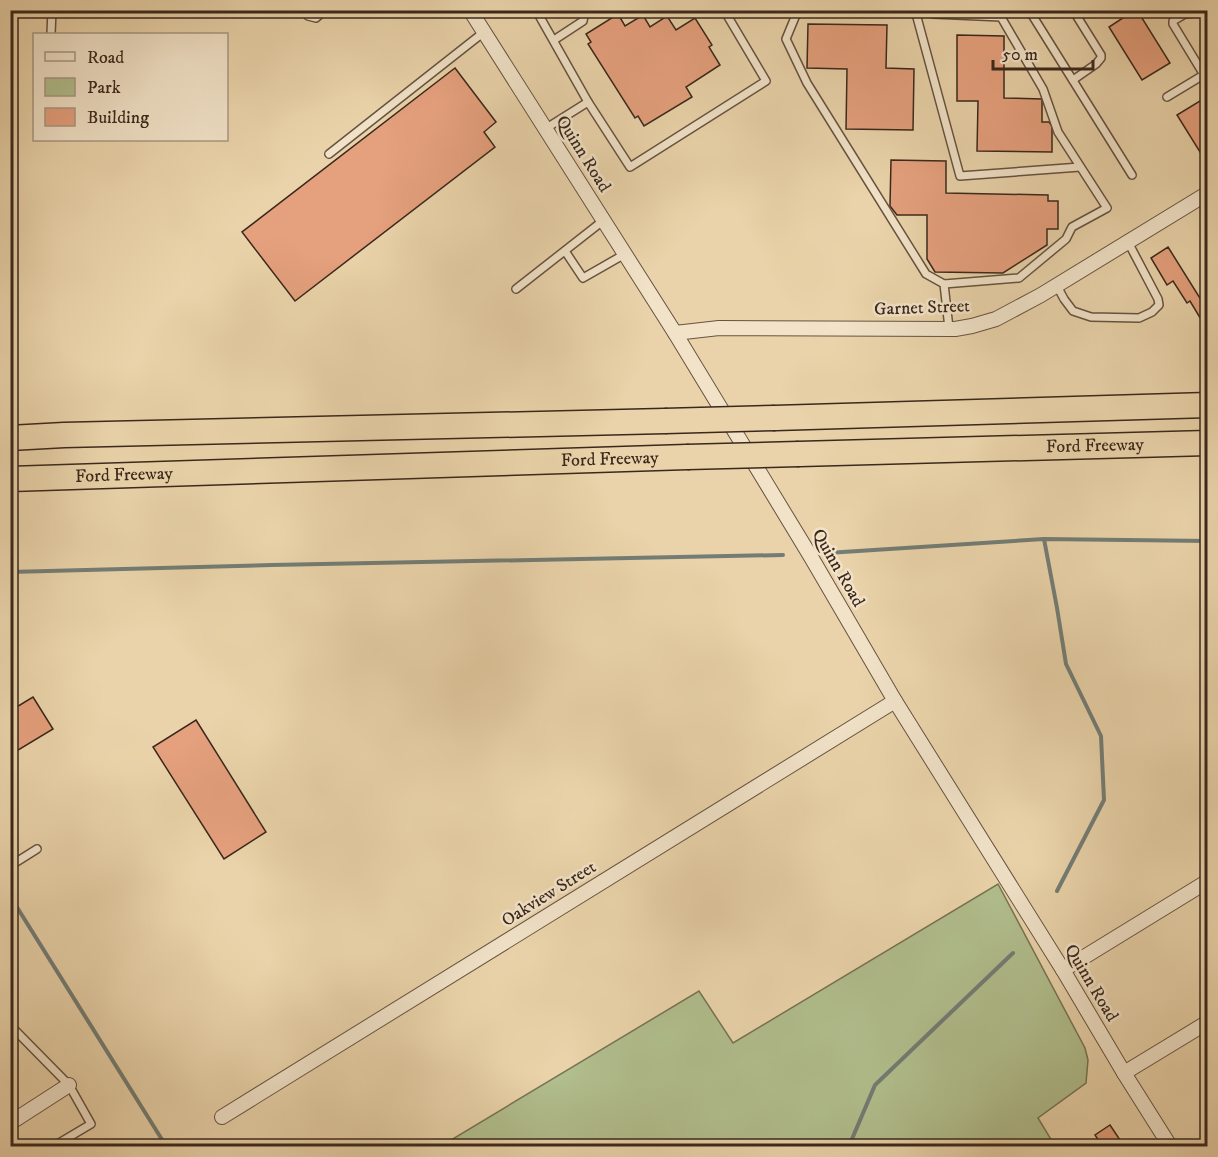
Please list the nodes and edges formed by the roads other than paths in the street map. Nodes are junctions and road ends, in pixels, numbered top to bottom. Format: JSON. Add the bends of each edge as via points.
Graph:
{"nodes":[{"id":1,"x":52,"y":10,"type":"edge"},
{"id":2,"x":304,"y":10,"type":"edge"},
{"id":3,"x":326,"y":10,"type":"edge"},
{"id":4,"x":470,"y":10,"type":"edge"},
{"id":5,"x":537,"y":10,"type":"edge"},
{"id":6,"x":585,"y":10,"type":"edge"},
{"id":7,"x":724,"y":10,"type":"edge"},
{"id":8,"x":798,"y":10,"type":"edge"},
{"id":9,"x":916,"y":10,"type":"edge"},
{"id":10,"x":1029,"y":10,"type":"edge"},
{"id":11,"x":1073,"y":10,"type":"edge"},
{"id":12,"x":1185,"y":12,"type":"edge"},
{"id":13,"x":1208,"y":21,"type":"edge"},
{"id":14,"x":484,"y":32,"type":"junction"},
{"id":15,"x":51,"y":33,"type":"edge"},
{"id":16,"x":554,"y":40,"type":"junction"},
{"id":17,"x":1206,"y":74,"type":"edge"},
{"id":18,"x":1073,"y":80,"type":"junction"},
{"id":19,"x":1167,"y":97,"type":"dead end"},
{"id":20,"x":588,"y":102,"type":"junction"},
{"id":21,"x":545,"y":129,"type":"junction"},
{"id":22,"x":329,"y":154,"type":"dead end"},
{"id":23,"x":1080,"y":167,"type":"junction"},
{"id":24,"x":1132,"y":175,"type":"dead end"},
{"id":25,"x":1208,"y":193,"type":"edge"},
{"id":26,"x":603,"y":220,"type":"junction"},
{"id":27,"x":1128,"y":242,"type":"junction"},
{"id":28,"x":565,"y":251,"type":"junction"},
{"id":29,"x":625,"y":254,"type":"junction"},
{"id":30,"x":944,"y":284,"type":"junction"},
{"id":31,"x":1057,"y":286,"type":"junction"},
{"id":32,"x":516,"y":289,"type":"dead end"},
{"id":33,"x":949,"y":328,"type":"junction"},
{"id":34,"x":675,"y":333,"type":"junction"},
{"id":35,"x":1208,"y":405,"type":"edge"},
{"id":36,"x":10,"y":438,"type":"edge"},
{"id":37,"x":1208,"y":443,"type":"edge"},
{"id":38,"x":10,"y":479,"type":"edge"},
{"id":39,"x":895,"y":701,"type":"junction"},
{"id":40,"x":37,"y":849,"type":"dead end"},
{"id":41,"x":10,"y":866,"type":"edge"},
{"id":42,"x":1208,"y":881,"type":"edge"},
{"id":43,"x":1063,"y":970,"type":"junction"},
{"id":44,"x":1208,"y":1022,"type":"edge"},
{"id":45,"x":10,"y":1025,"type":"edge"},
{"id":46,"x":1124,"y":1073,"type":"junction"},
{"id":47,"x":69,"y":1085,"type":"junction"},
{"id":48,"x":222,"y":1117,"type":"dead end"},
{"id":49,"x":10,"y":1123,"type":"edge"},
{"id":50,"x":54,"y":1146,"type":"edge"},
{"id":51,"x":1170,"y":1146,"type":"edge"}],
"edges":[{"from":1,"to":15,"type":"lane"},
{"from":2,"to":3,"type":"lane","via":[[316,18]]},
{"from":4,"to":14,"type":"street","name":"Quinn Road"},
{"from":5,"to":16,"type":"lane"},
{"from":6,"to":16,"type":"lane","via":[[583,21]]},
{"from":7,"to":20,"type":"lane","via":[[766,81],[630,167]]},
{"from":8,"to":30,"type":"lane","via":[[786,39],[807,83],[926,274]]},
{"from":9,"to":23,"type":"lane","via":[[1001,17],[1043,88],[1058,132]]},
{"from":9,"to":23,"type":"lane","via":[[960,176]]},
{"from":10,"to":18,"type":"lane"},
{"from":11,"to":18,"type":"lane","via":[[1101,58]]},
{"from":12,"to":13,"type":"lane","via":[[1202,12]]},
{"from":12,"to":17,"type":"lane","via":[[1173,24]]},
{"from":14,"to":21,"type":"street","name":"Quinn Road"},
{"from":14,"to":22,"type":"lane"},
{"from":16,"to":20,"type":"lane"},
{"from":17,"to":19,"type":"lane"},
{"from":18,"to":24,"type":"lane"},
{"from":20,"to":21,"type":"lane"},
{"from":21,"to":26,"type":"street","name":"Quinn Road"},
{"from":23,"to":30,"type":"lane","via":[[1107,208],[1072,227],[1066,239],[1019,278]]},
{"from":25,"to":27,"type":"street","name":"Garnet Street"},
{"from":26,"to":28,"type":"lane"},
{"from":26,"to":29,"type":"street","name":"Quinn Road"},
{"from":27,"to":31,"type":"street","name":"Garnet Street"},
{"from":27,"to":31,"type":"lane","via":[[1158,299],[1159,305],[1152,312],[1139,318],[1091,317],[1073,311]]},
{"from":28,"to":29,"type":"lane","via":[[583,278]]},
{"from":28,"to":32,"type":"lane"},
{"from":29,"to":34,"type":"street","name":"Quinn Road"},
{"from":30,"to":33,"type":"lane"},
{"from":31,"to":33,"type":"street","name":"Garnet Street","via":[[996,319]]},
{"from":33,"to":34,"type":"street","name":"Garnet Street","via":[[719,328]]},
{"from":34,"to":39,"type":"street","name":"Quinn Road"},
{"from":35,"to":36,"type":"highway","name":"Ford Freeway","bridge":true},
{"from":37,"to":38,"type":"highway","name":"Ford Freeway","bridge":true},
{"from":39,"to":43,"type":"street","name":"Quinn Road"},
{"from":39,"to":48,"type":"street","name":"Oakview Street"},
{"from":40,"to":41,"type":"lane"},
{"from":42,"to":43,"type":"street"},
{"from":43,"to":46,"type":"street","name":"Quinn Road"},
{"from":44,"to":46,"type":"street"},
{"from":45,"to":47,"type":"lane"},
{"from":46,"to":51,"type":"street","name":"Quinn Road"},
{"from":47,"to":49,"type":"street"},
{"from":47,"to":50,"type":"lane","via":[[91,1124]]}]}
